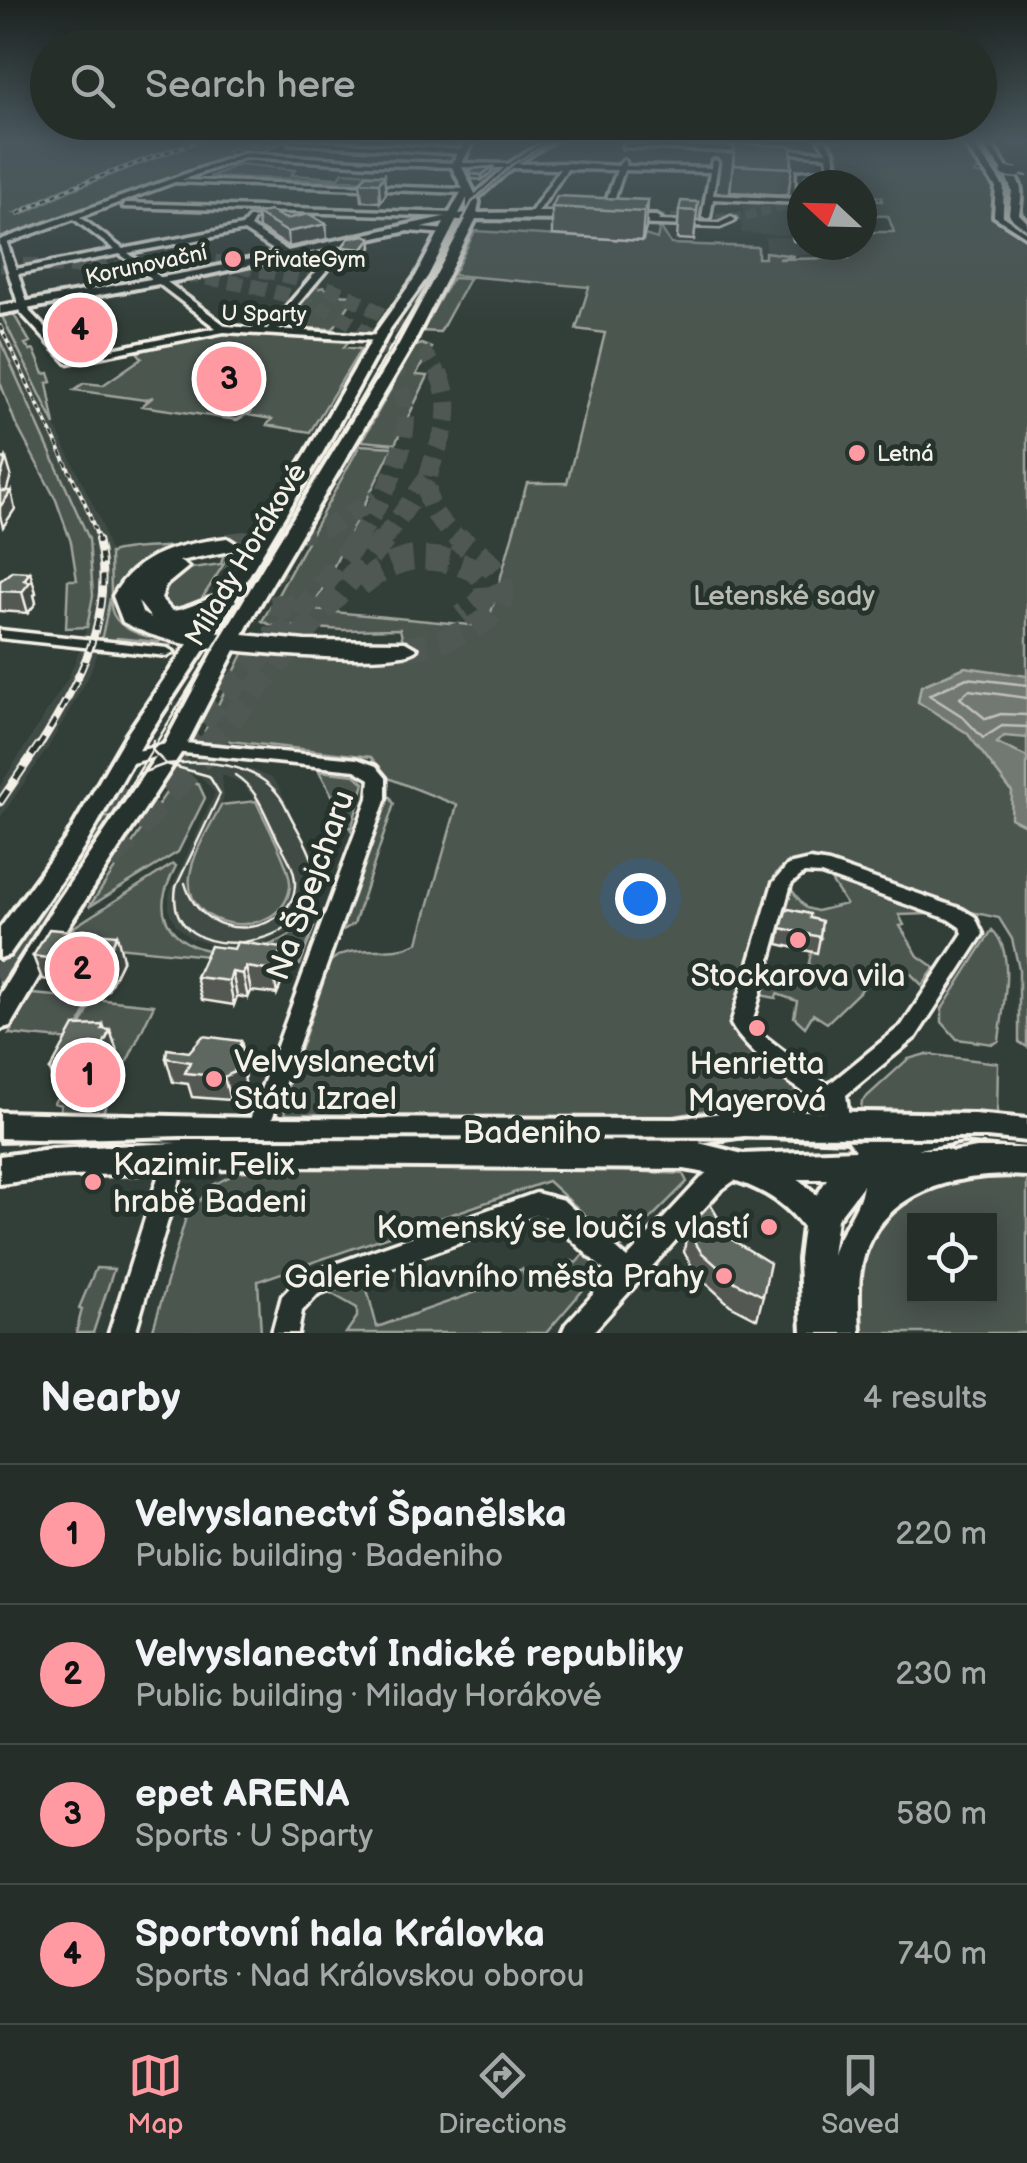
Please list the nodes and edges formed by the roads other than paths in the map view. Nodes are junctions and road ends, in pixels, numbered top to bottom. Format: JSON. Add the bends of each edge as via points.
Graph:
{"nodes":[{"id":1,"x":121,"y":202,"type":"edge"},
{"id":2,"x":331,"y":202,"type":"edge"},
{"id":3,"x":471,"y":202,"type":"edge"},
{"id":4,"x":541,"y":202,"type":"edge"},
{"id":5,"x":610,"y":202,"type":"edge"},
{"id":6,"x":709,"y":202,"type":"edge"},
{"id":7,"x":733,"y":202,"type":"edge"},
{"id":8,"x":1007,"y":202,"type":"edge"},
{"id":9,"x":117,"y":204,"type":"junction"},
{"id":10,"x":261,"y":210,"type":"junction"},
{"id":11,"x":324,"y":212,"type":"junction"},
{"id":12,"x":534,"y":213,"type":"junction"},
{"id":13,"x":605,"y":215,"type":"junction"},
{"id":14,"x":474,"y":216,"type":"junction"},
{"id":15,"x":706,"y":217,"type":"junction"},
{"id":16,"x":76,"y":218,"type":"junction"},
{"id":17,"x":731,"y":219,"type":"junction"},
{"id":18,"x":669,"y":220,"type":"junction"},
{"id":19,"x":656,"y":221,"type":"joint"},
{"id":20,"x":245,"y":228,"type":"junction"},
{"id":21,"x":410,"y":230,"type":"junction"},
{"id":22,"x":1027,"y":231,"type":"edge"},
{"id":23,"x":446,"y":232,"type":"junction"},
{"id":24,"x":334,"y":245,"type":"junction"},
{"id":25,"x":125,"y":252,"type":"junction"},
{"id":26,"x":288,"y":255,"type":"junction"},
{"id":27,"x":14,"y":272,"type":"junction"},
{"id":28,"x":163,"y":281,"type":"junction"},
{"id":29,"x":26,"y":307,"type":"junction"},
{"id":30,"x":4,"y":310,"type":"edge"},
{"id":31,"x":224,"y":328,"type":"junction"},
{"id":32,"x":270,"y":331,"type":"junction"},
{"id":33,"x":380,"y":338,"type":"junction"},
{"id":34,"x":407,"y":340,"type":"junction"},
{"id":35,"x":224,"y":601,"type":"junction"},
{"id":36,"x":166,"y":617,"type":"junction"},
{"id":37,"x":0,"y":634,"type":"edge"},
{"id":38,"x":218,"y":634,"type":"junction"},
{"id":39,"x":403,"y":644,"type":"tunnel mouth"},
{"id":40,"x":167,"y":652,"type":"dead end"},
{"id":41,"x":174,"y":748,"type":"junction"},
{"id":42,"x":124,"y":760,"type":"junction"},
{"id":43,"x":0,"y":948,"type":"edge"},
{"id":44,"x":0,"y":1018,"type":"edge"},
{"id":45,"x":842,"y":1117,"type":"junction"},
{"id":46,"x":0,"y":1125,"type":"edge"},
{"id":47,"x":944,"y":1129,"type":"junction"},
{"id":48,"x":1027,"y":1133,"type":"edge"},
{"id":49,"x":253,"y":1143,"type":"junction"},
{"id":50,"x":178,"y":1144,"type":"junction"},
{"id":51,"x":1027,"y":1162,"type":"edge"},
{"id":52,"x":872,"y":1163,"type":"junction"},
{"id":53,"x":960,"y":1163,"type":"junction"},
{"id":54,"x":736,"y":1166,"type":"junction"},
{"id":55,"x":0,"y":1170,"type":"edge"},
{"id":56,"x":875,"y":1206,"type":"junction"},
{"id":57,"x":820,"y":1224,"type":"junction"},
{"id":58,"x":626,"y":1274,"type":"junction"},
{"id":59,"x":122,"y":1333,"type":"edge"},
{"id":60,"x":285,"y":1333,"type":"edge"},
{"id":61,"x":575,"y":1333,"type":"edge"},
{"id":62,"x":820,"y":1333,"type":"edge"},
{"id":63,"x":843,"y":1333,"type":"edge"}],
"edges":[{"from":1,"to":9,"type":"street"},
{"from":2,"to":11,"type":"street"},
{"from":3,"to":14,"type":"main road","name":"Milady Horákové"},
{"from":4,"to":12,"type":"street"},
{"from":5,"to":13,"type":"street"},
{"from":6,"to":15,"type":"street"},
{"from":7,"to":17,"type":"street"},
{"from":8,"to":22,"type":"main road","via":[[1004,213]]},
{"from":9,"to":10,"type":"street"},
{"from":9,"to":16,"type":"street"},
{"from":10,"to":11,"type":"street"},
{"from":10,"to":20,"type":"street"},
{"from":11,"to":14,"type":"street"},
{"from":12,"to":13,"type":"street"},
{"from":12,"to":14,"type":"street"},
{"from":13,"to":18,"type":"street"},
{"from":14,"to":19,"type":"main road","name":"Korunovační"},
{"from":14,"to":21,"type":"main road","name":"Korunovační"},
{"from":14,"to":23,"type":"main road","name":"Milady Horákové"},
{"from":14,"to":34,"type":"main road","name":"Milady Horákové"},
{"from":15,"to":17,"type":"street"},
{"from":15,"to":18,"type":"street"},
{"from":16,"to":25,"type":"street"},
{"from":16,"to":27,"type":"street","via":[[4,241]]},
{"from":17,"to":18,"type":"street","via":[[720,225]]},
{"from":18,"to":19,"type":"street"},
{"from":20,"to":25,"type":"street"},
{"from":20,"to":26,"type":"street"},
{"from":21,"to":23,"type":"street","name":"Korunovační"},
{"from":21,"to":24,"type":"main road","name":"Korunovační"},
{"from":23,"to":33,"type":"main road","name":"Milady Horákové"},
{"from":24,"to":26,"type":"main road","name":"Korunovační"},
{"from":24,"to":32,"type":"street","via":[[338,251]]},
{"from":25,"to":27,"type":"street"},
{"from":25,"to":28,"type":"street"},
{"from":26,"to":28,"type":"main road","name":"Korunovační"},
{"from":27,"to":29,"type":"street"},
{"from":28,"to":29,"type":"main road","name":"Korunovační"},
{"from":28,"to":31,"type":"street"},
{"from":29,"to":30,"type":"main road","name":"Korunovační"},
{"from":29,"to":31,"type":"street","name":"U Sparty","via":[[72,361]]},
{"from":31,"to":32,"type":"street","name":"U Sparty"},
{"from":32,"to":33,"type":"street","name":"U Sparty"},
{"from":33,"to":34,"type":"street","name":"U Sparty"},
{"from":33,"to":35,"type":"main road","name":"Milady Horákové"},
{"from":34,"to":38,"type":"main road","name":"Milady Horákové"},
{"from":35,"to":36,"type":"highway","via":[[194,616]]},
{"from":35,"to":38,"type":"main road","name":"Milady Horákové"},
{"from":36,"to":38,"type":"highway"},
{"from":36,"to":38,"type":"highway","via":[[148,600],[154,583],[225,552],[186,552],[158,562],[138,575],[125,596],[128,612],[142,625],[168,635]]},
{"from":37,"to":40,"type":"street"},
{"from":38,"to":39,"type":"highway","via":[[344,650]]},
{"from":38,"to":41,"type":"main road","name":"Milady Horákové"},
{"from":38,"to":42,"type":"main road","name":"Milady Horákové"},
{"from":41,"to":42,"type":"street"},
{"from":41,"to":44,"type":"main road","name":"Milady Horákové"},
{"from":41,"to":49,"type":"street","name":"Na Špejcharu","via":[[357,765],[375,774],[379,785]]},
{"from":42,"to":43,"type":"main road","name":"Milady Horákové","via":[[75,844]]},
{"from":45,"to":45,"type":"street","via":[[837,1089],[909,1031],[971,940],[970,925],[823,868],[797,868],[786,875],[741,1024]]},
{"from":45,"to":47,"type":"main road","name":"Badeniho"},
{"from":45,"to":49,"type":"main road","name":"Badeniho","via":[[658,1133]]},
{"from":45,"to":52,"type":"main road","via":[[870,1142]]},
{"from":46,"to":50,"type":"main road","name":"Badeniho"},
{"from":47,"to":48,"type":"main road","name":"Badeniho"},
{"from":47,"to":52,"type":"main road","via":[[904,1141]]},
{"from":49,"to":50,"type":"main road","name":"Badeniho"},
{"from":49,"to":54,"type":"main road","name":"Badeniho","via":[[674,1154]]},
{"from":50,"to":55,"type":"main road","name":"Badeniho"},
{"from":50,"to":59,"type":"street"},
{"from":51,"to":53,"type":"main road","name":"Badeniho"},
{"from":52,"to":53,"type":"main road","name":"Badeniho"},
{"from":52,"to":54,"type":"main road","name":"Badeniho"},
{"from":52,"to":56,"type":"main road"},
{"from":52,"to":57,"type":"main road","via":[[837,1191]]},
{"from":53,"to":56,"type":"main road"},
{"from":54,"to":57,"type":"main road","name":"Badeniho","via":[[794,1193]]},
{"from":54,"to":58,"type":"street","via":[[712,1182]]},
{"from":56,"to":63,"type":"main road","via":[[846,1263]]},
{"from":57,"to":62,"type":"main road"},
{"from":58,"to":60,"type":"street","via":[[556,1208],[536,1204],[310,1285],[291,1305]]},
{"from":58,"to":61,"type":"street"}]}
